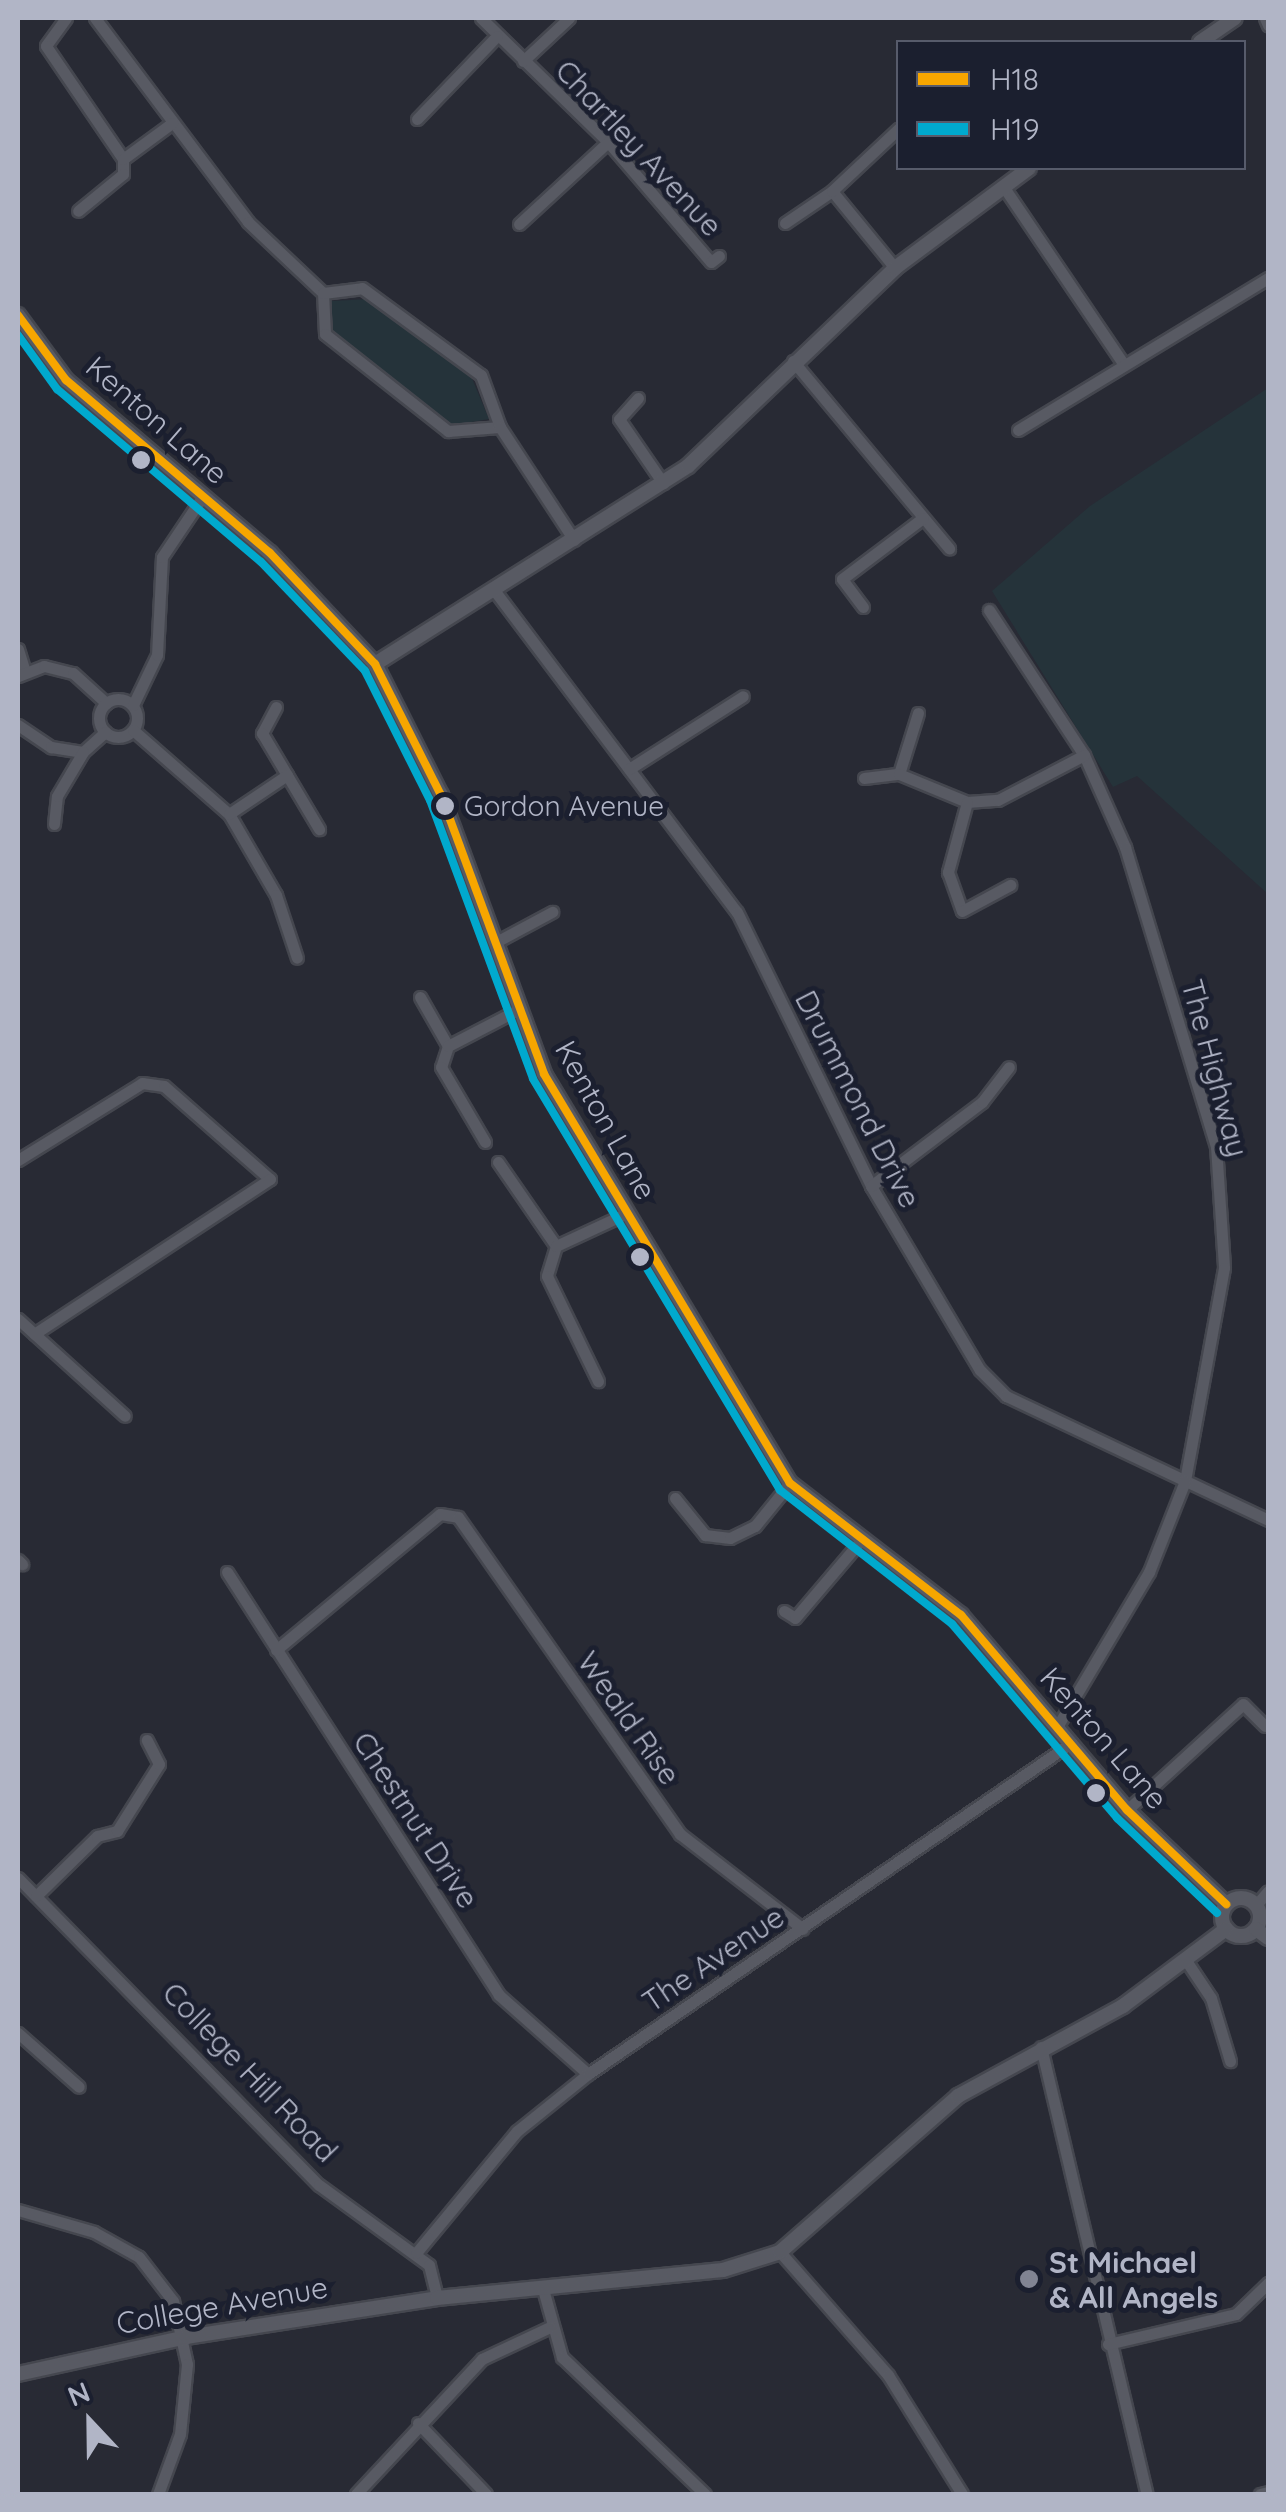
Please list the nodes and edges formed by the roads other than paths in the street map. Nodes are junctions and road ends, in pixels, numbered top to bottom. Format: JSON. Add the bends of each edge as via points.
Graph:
{"nodes":[{"id":1,"x":66,"y":18,"type":"edge"},
{"id":2,"x":96,"y":18,"type":"edge"},
{"id":3,"x":481,"y":18,"type":"edge"},
{"id":4,"x":570,"y":18,"type":"edge"},
{"id":5,"x":1235,"y":18,"type":"edge"},
{"id":6,"x":1265,"y":18,"type":"edge"},
{"id":7,"x":1268,"y":25,"type":"edge"},
{"id":8,"x":497,"y":36,"type":"junction"},
{"id":9,"x":1203,"y":40,"type":"edge"},
{"id":10,"x":523,"y":60,"type":"junction"},
{"id":11,"x":417,"y":119,"type":"dead end"},
{"id":12,"x":172,"y":123,"type":"junction"},
{"id":13,"x":896,"y":130,"type":"edge"},
{"id":14,"x":608,"y":142,"type":"junction"},
{"id":15,"x":123,"y":160,"type":"junction"},
{"id":16,"x":1025,"y":170,"type":"edge"},
{"id":17,"x":1003,"y":186,"type":"junction"},
{"id":18,"x":832,"y":191,"type":"junction"},
{"id":19,"x":78,"y":211,"type":"dead end"},
{"id":20,"x":785,"y":223,"type":"dead end"},
{"id":21,"x":519,"y":224,"type":"dead end"},
{"id":22,"x":719,"y":256,"type":"dead end"},
{"id":23,"x":895,"y":268,"type":"junction"},
{"id":24,"x":1268,"y":278,"type":"edge"},
{"id":25,"x":323,"y":293,"type":"junction"},
{"id":26,"x":18,"y":314,"type":"edge"},
{"id":27,"x":793,"y":362,"type":"junction"},
{"id":28,"x":1124,"y":365,"type":"junction"},
{"id":29,"x":638,"y":398,"type":"dead end"},
{"id":30,"x":500,"y":427,"type":"junction"},
{"id":31,"x":1018,"y":430,"type":"dead end"},
{"id":32,"x":663,"y":483,"type":"junction"},
{"id":33,"x":203,"y":496,"type":"junction"},
{"id":34,"x":923,"y":518,"type":"junction"},
{"id":35,"x":574,"y":540,"type":"junction"},
{"id":36,"x":949,"y":548,"type":"dead end"},
{"id":37,"x":494,"y":590,"type":"junction"},
{"id":38,"x":863,"y":607,"type":"dead end"},
{"id":39,"x":989,"y":610,"type":"dead end"},
{"id":40,"x":18,"y":649,"type":"edge"},
{"id":41,"x":375,"y":664,"type":"junction"},
{"id":42,"x":21,"y":672,"type":"edge"},
{"id":43,"x":743,"y":696,"type":"dead end"},
{"id":44,"x":106,"y":703,"type":"junction"},
{"id":45,"x":134,"y":705,"type":"junction"},
{"id":46,"x":276,"y":707,"type":"dead end"},
{"id":47,"x":918,"y":713,"type":"dead end"},
{"id":48,"x":18,"y":724,"type":"edge"},
{"id":49,"x":134,"y":730,"type":"junction"},
{"id":50,"x":105,"y":732,"type":"junction"},
{"id":51,"x":83,"y":752,"type":"junction"},
{"id":52,"x":1084,"y":755,"type":"junction"},
{"id":53,"x":629,"y":769,"type":"junction"},
{"id":54,"x":899,"y":774,"type":"junction"},
{"id":55,"x":287,"y":775,"type":"junction"},
{"id":56,"x":864,"y":778,"type":"dead end"},
{"id":57,"x":967,"y":802,"type":"junction"},
{"id":58,"x":229,"y":814,"type":"junction"},
{"id":59,"x":54,"y":824,"type":"dead end"},
{"id":60,"x":319,"y":829,"type":"dead end"},
{"id":61,"x":1010,"y":885,"type":"dead end"},
{"id":62,"x":552,"y":912,"type":"dead end"},
{"id":63,"x":496,"y":942,"type":"junction"},
{"id":64,"x":297,"y":958,"type":"dead end"},
{"id":65,"x":420,"y":998,"type":"dead end"},
{"id":66,"x":519,"y":1009,"type":"junction"},
{"id":67,"x":448,"y":1046,"type":"junction"},
{"id":68,"x":1008,"y":1067,"type":"dead end"},
{"id":69,"x":485,"y":1142,"type":"dead end"},
{"id":70,"x":18,"y":1160,"type":"edge"},
{"id":71,"x":498,"y":1162,"type":"dead end"},
{"id":72,"x":872,"y":1186,"type":"junction"},
{"id":73,"x":625,"y":1214,"type":"junction"},
{"id":74,"x":556,"y":1246,"type":"junction"},
{"id":75,"x":18,"y":1319,"type":"edge"},
{"id":76,"x":34,"y":1334,"type":"junction"},
{"id":77,"x":598,"y":1380,"type":"dead end"},
{"id":78,"x":126,"y":1416,"type":"dead end"},
{"id":79,"x":1185,"y":1481,"type":"junction"},
{"id":80,"x":790,"y":1483,"type":"junction"},
{"id":81,"x":675,"y":1498,"type":"dead end"},
{"id":82,"x":1268,"y":1520,"type":"edge"},
{"id":83,"x":862,"y":1539,"type":"junction"},
{"id":84,"x":226,"y":1572,"type":"dead end"},
{"id":85,"x":784,"y":1611,"type":"dead end"},
{"id":86,"x":276,"y":1650,"type":"junction"},
{"id":87,"x":1057,"y":1726,"type":"junction"},
{"id":88,"x":1265,"y":1726,"type":"dead end"},
{"id":89,"x":147,"y":1740,"type":"dead end"},
{"id":90,"x":1070,"y":1744,"type":"junction"},
{"id":91,"x":1127,"y":1810,"type":"junction"},
{"id":92,"x":18,"y":1878,"type":"edge"},
{"id":93,"x":1268,"y":1892,"type":"edge"},
{"id":94,"x":36,"y":1896,"type":"junction"},
{"id":95,"x":1226,"y":1904,"type":"junction"},
{"id":96,"x":1256,"y":1905,"type":"junction"},
{"id":97,"x":803,"y":1929,"type":"junction"},
{"id":98,"x":1226,"y":1929,"type":"junction"},
{"id":99,"x":1262,"y":1934,"type":"edge"},
{"id":100,"x":1188,"y":1962,"type":"junction"},
{"id":101,"x":18,"y":2033,"type":"edge"},
{"id":102,"x":1041,"y":2047,"type":"junction"},
{"id":103,"x":1230,"y":2061,"type":"dead end"},
{"id":104,"x":588,"y":2074,"type":"junction"},
{"id":105,"x":80,"y":2087,"type":"dead end"},
{"id":106,"x":18,"y":2210,"type":"edge"},
{"id":107,"x":780,"y":2252,"type":"junction"},
{"id":108,"x":416,"y":2253,"type":"junction"},
{"id":109,"x":1268,"y":2283,"type":"edge"},
{"id":110,"x":543,"y":2289,"type":"junction"},
{"id":111,"x":437,"y":2298,"type":"junction"},
{"id":112,"x":550,"y":2327,"type":"junction"},
{"id":113,"x":186,"y":2336,"type":"junction"},
{"id":114,"x":1108,"y":2344,"type":"junction"},
{"id":115,"x":18,"y":2374,"type":"edge"},
{"id":116,"x":418,"y":2422,"type":"junction"},
{"id":117,"x":1268,"y":2492,"type":"edge"},
{"id":118,"x":158,"y":2494,"type":"edge"},
{"id":119,"x":356,"y":2494,"type":"edge"},
{"id":120,"x":486,"y":2494,"type":"edge"},
{"id":121,"x":705,"y":2494,"type":"edge"},
{"id":122,"x":962,"y":2494,"type":"edge"},
{"id":123,"x":1147,"y":2494,"type":"edge"},
{"id":124,"x":1260,"y":2494,"type":"edge"}],
"edges":[{"from":1,"to":15,"type":"street","via":[[46,46]]},
{"from":2,"to":12,"type":"street"},
{"from":3,"to":8,"type":"street","name":"Chartley Avenue"},
{"from":4,"to":10,"type":"street"},
{"from":5,"to":9,"type":"street"},
{"from":6,"to":7,"type":"street"},
{"from":8,"to":10,"type":"street","name":"Chartley Avenue"},
{"from":8,"to":11,"type":"street"},
{"from":10,"to":14,"type":"street","name":"Chartley Avenue"},
{"from":12,"to":15,"type":"street"},
{"from":12,"to":25,"type":"street","via":[[248,222]]},
{"from":13,"to":18,"type":"street"},
{"from":14,"to":21,"type":"street"},
{"from":14,"to":22,"type":"street","name":"Chartley Avenue","via":[[711,262]]},
{"from":15,"to":19,"type":"street","via":[[123,174]]},
{"from":16,"to":17,"type":"street"},
{"from":17,"to":23,"type":"street"},
{"from":17,"to":28,"type":"street"},
{"from":18,"to":20,"type":"street"},
{"from":18,"to":23,"type":"street"},
{"from":23,"to":27,"type":"street"},
{"from":24,"to":28,"type":"street"},
{"from":25,"to":30,"type":"street","via":[[362,288],[480,375]]},
{"from":25,"to":30,"type":"street","via":[[325,334],[448,431]]},
{"from":26,"to":33,"type":"street","name":"Kenton Lane","via":[[66,380]]},
{"from":27,"to":32,"type":"street"},
{"from":27,"to":34,"type":"street"},
{"from":28,"to":31,"type":"street"},
{"from":29,"to":32,"type":"street","via":[[618,420]]},
{"from":30,"to":35,"type":"street"},
{"from":32,"to":35,"type":"street"},
{"from":33,"to":41,"type":"street","name":"Kenton Lane"},
{"from":33,"to":45,"type":"street","via":[[162,558],[157,654]]},
{"from":34,"to":36,"type":"street"},
{"from":34,"to":38,"type":"street","via":[[842,578]]},
{"from":35,"to":37,"type":"street"},
{"from":37,"to":41,"type":"street"},
{"from":37,"to":53,"type":"street","name":"Drummond Drive"},
{"from":39,"to":52,"type":"street","name":"The Highway"},
{"from":40,"to":42,"type":"street"},
{"from":41,"to":63,"type":"street","name":"Kenton Lane","via":[[426,761]]},
{"from":42,"to":44,"type":"street","via":[[73,673]]},
{"from":43,"to":53,"type":"street"},
{"from":44,"to":45,"type":"street"},
{"from":44,"to":50,"type":"street"},
{"from":45,"to":49,"type":"street"},
{"from":46,"to":55,"type":"street","via":[[262,734]]},
{"from":47,"to":54,"type":"street"},
{"from":48,"to":51,"type":"street","via":[[51,748]]},
{"from":49,"to":50,"type":"street"},
{"from":49,"to":58,"type":"street"},
{"from":50,"to":51,"type":"street"},
{"from":51,"to":59,"type":"street","via":[[57,796]]},
{"from":52,"to":57,"type":"street","via":[[998,800]]},
{"from":52,"to":79,"type":"street","name":"The Highway","via":[[1126,847],[1216,1146],[1224,1268]]},
{"from":53,"to":72,"type":"street","name":"Drummond Drive","via":[[738,912]]},
{"from":54,"to":56,"type":"street"},
{"from":54,"to":57,"type":"street"},
{"from":55,"to":58,"type":"street"},
{"from":55,"to":60,"type":"street"},
{"from":57,"to":61,"type":"street","via":[[948,872],[962,911]]},
{"from":58,"to":64,"type":"street","via":[[276,895]]},
{"from":62,"to":63,"type":"street"},
{"from":63,"to":66,"type":"street","name":"Kenton Lane"},
{"from":65,"to":67,"type":"street"},
{"from":66,"to":67,"type":"street"},
{"from":66,"to":73,"type":"street","name":"Kenton Lane","via":[[544,1074]]},
{"from":67,"to":69,"type":"street","via":[[442,1067]]},
{"from":68,"to":72,"type":"street","via":[[982,1102]]},
{"from":70,"to":76,"type":"street","via":[[142,1083],[164,1086],[270,1178]]},
{"from":71,"to":74,"type":"street"},
{"from":72,"to":79,"type":"street","name":"Drummond Drive","via":[[980,1370],[1006,1396]]},
{"from":73,"to":74,"type":"street"},
{"from":73,"to":80,"type":"street","name":"Kenton Lane"},
{"from":74,"to":77,"type":"street","via":[[547,1276]]},
{"from":75,"to":76,"type":"street"},
{"from":76,"to":78,"type":"street"},
{"from":79,"to":82,"type":"street","name":"Drummond Drive"},
{"from":79,"to":87,"type":"street","name":"The Highway","via":[[1148,1572]]},
{"from":80,"to":81,"type":"street","via":[[755,1526],[730,1538],[705,1534]]},
{"from":80,"to":83,"type":"street","name":"Kenton Lane"},
{"from":83,"to":85,"type":"street","via":[[795,1618]]},
{"from":83,"to":87,"type":"street","name":"Kenton Lane","via":[[960,1615]]},
{"from":84,"to":86,"type":"street","name":"Chestnut Drive"},
{"from":86,"to":97,"type":"street","name":"Weald Rise","via":[[440,1514],[458,1517],[680,1834]]},
{"from":86,"to":104,"type":"street","name":"Chestnut Drive","via":[[500,1995]]},
{"from":87,"to":90,"type":"street","name":"Kenton Lane"},
{"from":88,"to":91,"type":"street","via":[[1243,1704]]},
{"from":89,"to":94,"type":"street","via":[[159,1764],[117,1831],[97,1836]]},
{"from":90,"to":91,"type":"street","name":"Kenton Lane"},
{"from":90,"to":97,"type":"street","name":"The Avenue"},
{"from":91,"to":95,"type":"street","name":"Kenton Lane"},
{"from":92,"to":94,"type":"street","name":"College Hill Road"},
{"from":93,"to":96,"type":"street"},
{"from":94,"to":108,"type":"street","name":"College Hill Road","via":[[295,2163]]},
{"from":95,"to":96,"type":"street","via":[[1241,1898]]},
{"from":95,"to":98,"type":"street"},
{"from":96,"to":99,"type":"street"},
{"from":97,"to":104,"type":"street","name":"The Avenue"},
{"from":98,"to":99,"type":"street","via":[[1240,1936]]},
{"from":98,"to":100,"type":"street"},
{"from":100,"to":102,"type":"street"},
{"from":100,"to":103,"type":"street","via":[[1211,1998]]},
{"from":101,"to":105,"type":"street"},
{"from":102,"to":107,"type":"street","via":[[958,2096]]},
{"from":102,"to":114,"type":"street"},
{"from":104,"to":108,"type":"street","name":"The Avenue","via":[[517,2131]]},
{"from":106,"to":113,"type":"street","via":[[94,2232],[139,2258]]},
{"from":107,"to":110,"type":"street","via":[[723,2270]]},
{"from":107,"to":122,"type":"street","via":[[888,2375]]},
{"from":108,"to":111,"type":"street","name":"College Hill Road"},
{"from":109,"to":114,"type":"street","via":[[1236,2314]]},
{"from":110,"to":111,"type":"street"},
{"from":110,"to":112,"type":"street"},
{"from":111,"to":113,"type":"street","name":"College Avenue"},
{"from":112,"to":116,"type":"street","via":[[482,2359]]},
{"from":112,"to":121,"type":"street","via":[[562,2357],[605,2407]]},
{"from":113,"to":115,"type":"street","name":"College Avenue"},
{"from":113,"to":118,"type":"street","via":[[180,2434]]},
{"from":114,"to":123,"type":"street"},
{"from":116,"to":119,"type":"street"},
{"from":116,"to":120,"type":"street"},
{"from":117,"to":124,"type":"street"}]}
